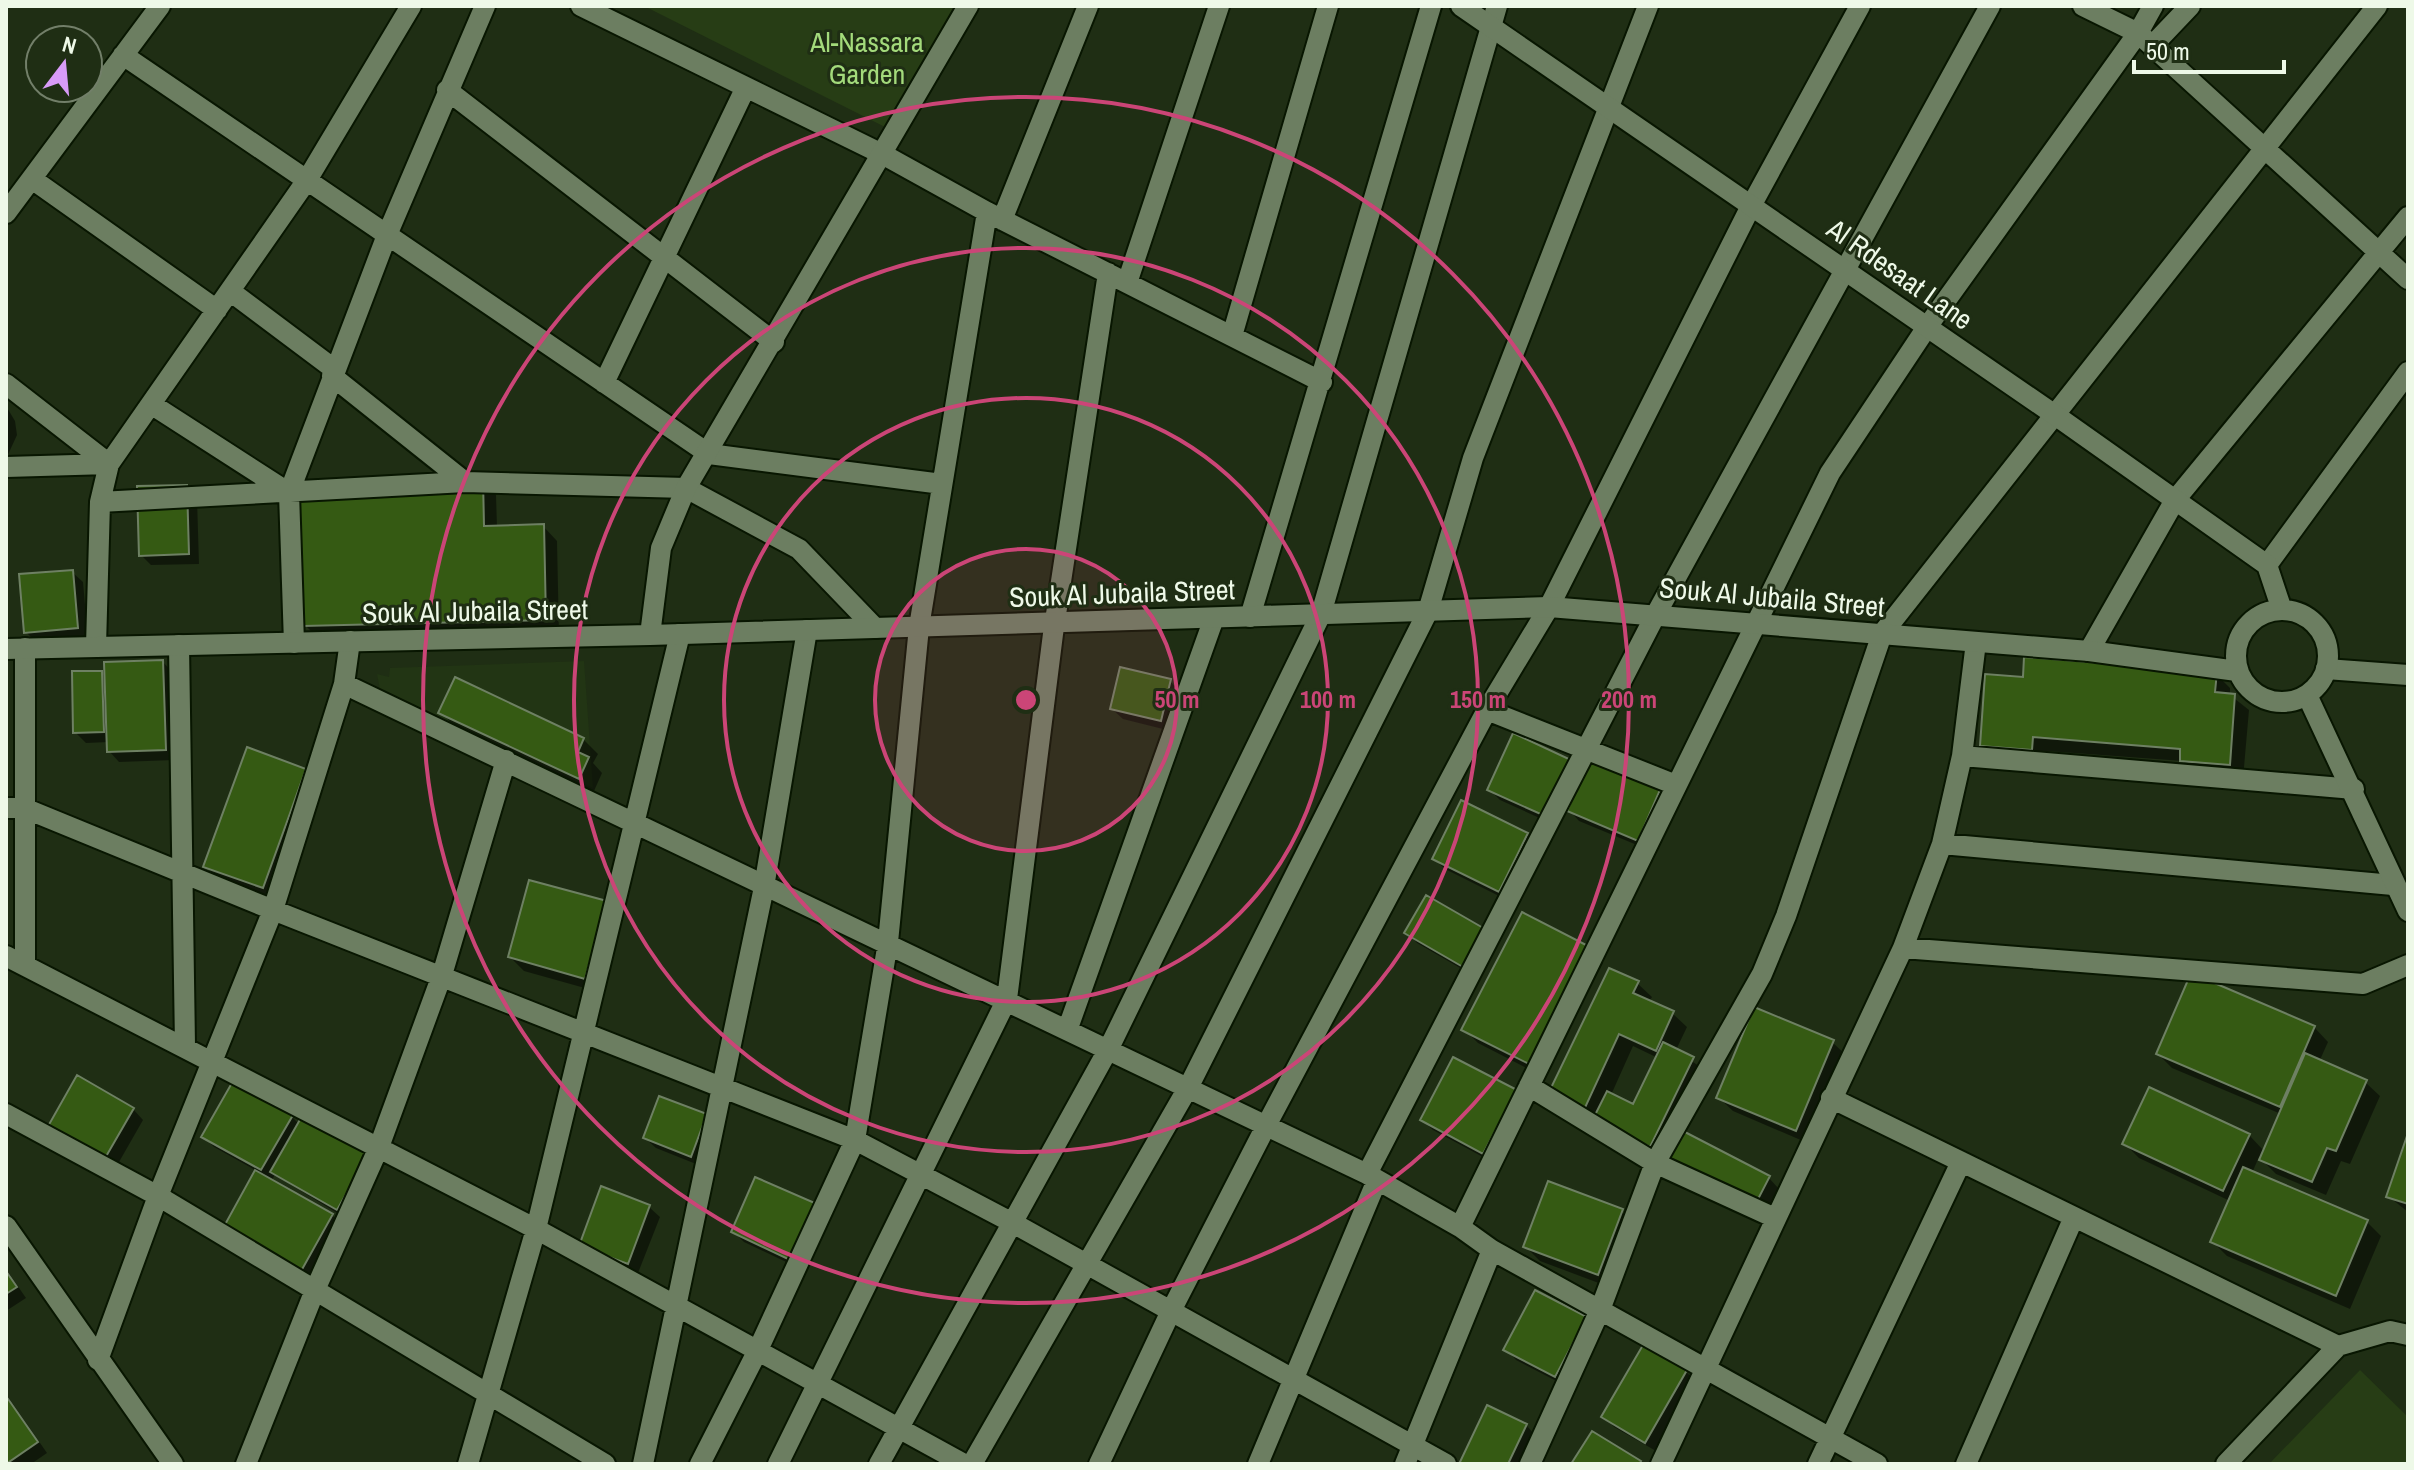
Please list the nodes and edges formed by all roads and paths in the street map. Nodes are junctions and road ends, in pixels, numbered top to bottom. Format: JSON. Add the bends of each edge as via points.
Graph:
{"nodes":[{"id":1,"x":160,"y":6,"type":"edge"},
{"id":2,"x":411,"y":6,"type":"edge"},
{"id":3,"x":485,"y":6,"type":"edge"},
{"id":4,"x":581,"y":6,"type":"edge"},
{"id":5,"x":968,"y":6,"type":"edge"},
{"id":6,"x":1088,"y":6,"type":"edge"},
{"id":7,"x":1219,"y":6,"type":"edge"},
{"id":8,"x":1328,"y":6,"type":"edge"},
{"id":9,"x":1431,"y":6,"type":"edge"},
{"id":10,"x":1461,"y":6,"type":"edge"},
{"id":11,"x":1497,"y":6,"type":"edge"},
{"id":12,"x":1648,"y":6,"type":"edge"},
{"id":13,"x":1860,"y":6,"type":"edge"},
{"id":14,"x":1990,"y":6,"type":"edge"},
{"id":15,"x":2083,"y":6,"type":"edge"},
{"id":16,"x":2153,"y":6,"type":"edge"},
{"id":17,"x":2190,"y":6,"type":"edge"},
{"id":18,"x":2377,"y":6,"type":"edge"},
{"id":19,"x":1491,"y":27,"type":"junction"},
{"id":20,"x":2145,"y":40,"type":"junction"},
{"id":21,"x":123,"y":55,"type":"junction"},
{"id":22,"x":745,"y":89,"type":"junction"},
{"id":23,"x":447,"y":90,"type":"junction"},
{"id":24,"x":1607,"y":107,"type":"junction"},
{"id":25,"x":2265,"y":148,"type":"junction"},
{"id":26,"x":884,"y":155,"type":"junction"},
{"id":27,"x":32,"y":179,"type":"junction"},
{"id":28,"x":307,"y":180,"type":"junction"},
{"id":29,"x":1751,"y":206,"type":"junction"},
{"id":30,"x":6,"y":213,"type":"edge"},
{"id":31,"x":994,"y":216,"type":"junction"},
{"id":32,"x":2408,"y":217,"type":"edge"},
{"id":33,"x":387,"y":235,"type":"junction"},
{"id":34,"x":2379,"y":252,"type":"junction"},
{"id":35,"x":662,"y":257,"type":"junction"},
{"id":36,"x":1844,"y":270,"type":"junction"},
{"id":37,"x":1118,"y":278,"type":"junction"},
{"id":38,"x":2408,"y":279,"type":"edge"},
{"id":39,"x":230,"y":291,"type":"junction"},
{"id":40,"x":217,"y":310,"type":"junction"},
{"id":41,"x":1927,"y":327,"type":"junction"},
{"id":42,"x":1232,"y":336,"type":"junction"},
{"id":43,"x":774,"y":342,"type":"junction"},
{"id":44,"x":2408,"y":372,"type":"edge"},
{"id":45,"x":333,"y":373,"type":"junction"},
{"id":46,"x":1322,"y":382,"type":"junction"},
{"id":47,"x":604,"y":383,"type":"junction"},
{"id":48,"x":6,"y":384,"type":"edge"},
{"id":49,"x":151,"y":404,"type":"junction"},
{"id":50,"x":2055,"y":415,"type":"junction"},
{"id":51,"x":709,"y":454,"type":"junction"},
{"id":52,"x":109,"y":464,"type":"junction"},
{"id":53,"x":6,"y":467,"type":"edge"},
{"id":54,"x":465,"y":482,"type":"junction"},
{"id":55,"x":942,"y":484,"type":"junction"},
{"id":56,"x":686,"y":488,"type":"junction"},
{"id":57,"x":289,"y":493,"type":"junction"},
{"id":58,"x":2175,"y":500,"type":"junction"},
{"id":59,"x":100,"y":502,"type":"junction"},
{"id":60,"x":2267,"y":565,"type":"junction"},
{"id":61,"x":1549,"y":607,"type":"junction"},
{"id":62,"x":2282,"y":610,"type":"junction"},
{"id":63,"x":1428,"y":611,"type":"junction"},
{"id":64,"x":1321,"y":614,"type":"junction"},
{"id":65,"x":1655,"y":616,"type":"junction"},
{"id":66,"x":1250,"y":617,"type":"junction"},
{"id":67,"x":1214,"y":618,"type":"junction"},
{"id":68,"x":1054,"y":623,"type":"junction"},
{"id":69,"x":1754,"y":624,"type":"junction"},
{"id":70,"x":919,"y":627,"type":"junction"},
{"id":71,"x":875,"y":628,"type":"junction"},
{"id":72,"x":807,"y":630,"type":"junction"},
{"id":73,"x":680,"y":634,"type":"junction"},
{"id":74,"x":1882,"y":634,"type":"junction"},
{"id":75,"x":650,"y":635,"type":"junction"},
{"id":76,"x":350,"y":641,"type":"junction"},
{"id":77,"x":1976,"y":642,"type":"junction"},
{"id":78,"x":294,"y":643,"type":"junction"},
{"id":79,"x":179,"y":645,"type":"junction"},
{"id":80,"x":96,"y":646,"type":"junction"},
{"id":81,"x":16,"y":649,"type":"edge"},
{"id":82,"x":2089,"y":651,"type":"junction"},
{"id":83,"x":2326,"y":669,"type":"junction"},
{"id":84,"x":2237,"y":671,"type":"junction"},
{"id":85,"x":2408,"y":675,"type":"edge"},
{"id":86,"x":344,"y":684,"type":"junction"},
{"id":87,"x":2307,"y":695,"type":"junction"},
{"id":88,"x":1487,"y":710,"type":"junction"},
{"id":89,"x":1586,"y":749,"type":"junction"},
{"id":90,"x":1962,"y":756,"type":"junction"},
{"id":91,"x":506,"y":760,"type":"junction"},
{"id":92,"x":1676,"y":785,"type":"junction"},
{"id":93,"x":2354,"y":789,"type":"junction"},
{"id":94,"x":15,"y":808,"type":"edge"},
{"id":95,"x":637,"y":822,"type":"junction"},
{"id":96,"x":1942,"y":844,"type":"junction"},
{"id":97,"x":184,"y":875,"type":"junction"},
{"id":98,"x":2393,"y":885,"type":"junction"},
{"id":99,"x":764,"y":887,"type":"junction"},
{"id":100,"x":273,"y":910,"type":"junction"},
{"id":101,"x":2408,"y":911,"type":"edge"},
{"id":102,"x":888,"y":942,"type":"junction"},
{"id":103,"x":1903,"y":948,"type":"junction"},
{"id":104,"x":15,"y":961,"type":"edge"},
{"id":105,"x":2408,"y":965,"type":"edge"},
{"id":106,"x":442,"y":975,"type":"junction"},
{"id":107,"x":1007,"y":999,"type":"junction"},
{"id":108,"x":1068,"y":1028,"type":"junction"},
{"id":109,"x":583,"y":1031,"type":"junction"},
{"id":110,"x":185,"y":1046,"type":"junction"},
{"id":111,"x":1109,"y":1048,"type":"junction"},
{"id":112,"x":212,"y":1060,"type":"junction"},
{"id":113,"x":1189,"y":1086,"type":"junction"},
{"id":114,"x":1529,"y":1086,"type":"junction"},
{"id":115,"x":720,"y":1087,"type":"junction"},
{"id":116,"x":1831,"y":1098,"type":"junction"},
{"id":117,"x":6,"y":1114,"type":"edge"},
{"id":118,"x":1267,"y":1124,"type":"junction"},
{"id":119,"x":855,"y":1140,"type":"junction"},
{"id":120,"x":379,"y":1147,"type":"junction"},
{"id":121,"x":1961,"y":1162,"type":"junction"},
{"id":122,"x":1655,"y":1163,"type":"junction"},
{"id":123,"x":922,"y":1175,"type":"junction"},
{"id":124,"x":1372,"y":1177,"type":"junction"},
{"id":125,"x":158,"y":1196,"type":"junction"},
{"id":126,"x":2074,"y":1217,"type":"junction"},
{"id":127,"x":1775,"y":1218,"type":"junction"},
{"id":128,"x":1011,"y":1222,"type":"junction"},
{"id":129,"x":6,"y":1226,"type":"edge"},
{"id":130,"x":1460,"y":1227,"type":"junction"},
{"id":131,"x":536,"y":1229,"type":"junction"},
{"id":132,"x":1492,"y":1250,"type":"junction"},
{"id":133,"x":1085,"y":1263,"type":"junction"},
{"id":134,"x":315,"y":1290,"type":"junction"},
{"id":135,"x":675,"y":1308,"type":"junction"},
{"id":136,"x":1600,"y":1310,"type":"junction"},
{"id":137,"x":1171,"y":1311,"type":"junction"},
{"id":138,"x":2408,"y":1335,"type":"edge"},
{"id":139,"x":2338,"y":1346,"type":"junction"},
{"id":140,"x":757,"y":1352,"type":"junction"},
{"id":141,"x":98,"y":1360,"type":"junction"},
{"id":142,"x":1704,"y":1368,"type":"junction"},
{"id":143,"x":1293,"y":1380,"type":"junction"},
{"id":144,"x":818,"y":1385,"type":"junction"},
{"id":145,"x":488,"y":1396,"type":"junction"},
{"id":146,"x":898,"y":1430,"type":"junction"},
{"id":147,"x":1830,"y":1438,"type":"junction"},
{"id":148,"x":1409,"y":1455,"type":"edge"},
{"id":149,"x":173,"y":1464,"type":"edge"},
{"id":150,"x":246,"y":1464,"type":"edge"},
{"id":151,"x":468,"y":1464,"type":"edge"},
{"id":152,"x":605,"y":1464,"type":"edge"},
{"id":153,"x":643,"y":1464,"type":"edge"},
{"id":154,"x":700,"y":1464,"type":"edge"},
{"id":155,"x":778,"y":1464,"type":"edge"},
{"id":156,"x":879,"y":1464,"type":"edge"},
{"id":157,"x":964,"y":1464,"type":"edge"},
{"id":158,"x":972,"y":1464,"type":"edge"},
{"id":159,"x":1099,"y":1464,"type":"edge"},
{"id":160,"x":1258,"y":1464,"type":"edge"},
{"id":161,"x":1446,"y":1464,"type":"edge"},
{"id":162,"x":1530,"y":1464,"type":"edge"},
{"id":163,"x":1661,"y":1464,"type":"edge"},
{"id":164,"x":1818,"y":1464,"type":"edge"},
{"id":165,"x":1877,"y":1464,"type":"edge"},
{"id":166,"x":1966,"y":1464,"type":"edge"},
{"id":167,"x":2226,"y":1464,"type":"edge"}],
"edges":[{"from":1,"to":21,"type":"street"},
{"from":2,"to":28,"type":"street"},
{"from":3,"to":23,"type":"street"},
{"from":4,"to":22,"type":"street"},
{"from":5,"to":26,"type":"street"},
{"from":6,"to":31,"type":"street"},
{"from":7,"to":37,"type":"street"},
{"from":8,"to":42,"type":"street"},
{"from":9,"to":46,"type":"street"},
{"from":10,"to":19,"type":"street","name":"Al Rdesaat Lane"},
{"from":11,"to":19,"type":"street"},
{"from":12,"to":24,"type":"street"},
{"from":13,"to":29,"type":"street"},
{"from":14,"to":36,"type":"street"},
{"from":15,"to":20,"type":"street"},
{"from":16,"to":20,"type":"street"},
{"from":17,"to":20,"type":"street"},
{"from":18,"to":25,"type":"street"},
{"from":19,"to":24,"type":"street","name":"Al Rdesaat Lane"},
{"from":19,"to":64,"type":"street"},
{"from":20,"to":25,"type":"street"},
{"from":20,"to":41,"type":"street"},
{"from":21,"to":27,"type":"street"},
{"from":21,"to":28,"type":"street"},
{"from":22,"to":26,"type":"street"},
{"from":22,"to":35,"type":"street"},
{"from":23,"to":33,"type":"street"},
{"from":23,"to":35,"type":"street"},
{"from":24,"to":29,"type":"street","name":"Al Rdesaat Lane"},
{"from":24,"to":63,"type":"street","via":[[1473,458]]},
{"from":25,"to":34,"type":"street"},
{"from":25,"to":50,"type":"street"},
{"from":26,"to":31,"type":"street"},
{"from":26,"to":43,"type":"street"},
{"from":27,"to":30,"type":"street"},
{"from":27,"to":40,"type":"street"},
{"from":28,"to":33,"type":"street"},
{"from":28,"to":39,"type":"street"},
{"from":29,"to":36,"type":"street","name":"Al Rdesaat Lane"},
{"from":29,"to":61,"type":"street"},
{"from":31,"to":37,"type":"street"},
{"from":31,"to":55,"type":"street"},
{"from":32,"to":34,"type":"street"},
{"from":33,"to":45,"type":"street"},
{"from":33,"to":47,"type":"street"},
{"from":34,"to":38,"type":"street"},
{"from":34,"to":58,"type":"street"},
{"from":35,"to":43,"type":"street"},
{"from":35,"to":47,"type":"street"},
{"from":36,"to":41,"type":"street","name":"Al Rdesaat Lane"},
{"from":36,"to":65,"type":"street"},
{"from":37,"to":42,"type":"street"},
{"from":37,"to":68,"type":"street"},
{"from":39,"to":40,"type":"street"},
{"from":39,"to":45,"type":"street"},
{"from":40,"to":49,"type":"street"},
{"from":41,"to":50,"type":"street","name":"Al Rdesaat Lane"},
{"from":41,"to":69,"type":"street","via":[[1830,473]]},
{"from":42,"to":46,"type":"street"},
{"from":43,"to":51,"type":"street"},
{"from":44,"to":60,"type":"street"},
{"from":45,"to":54,"type":"street"},
{"from":45,"to":57,"type":"street"},
{"from":46,"to":66,"type":"street"},
{"from":47,"to":51,"type":"street"},
{"from":48,"to":52,"type":"street"},
{"from":49,"to":52,"type":"street"},
{"from":49,"to":57,"type":"street"},
{"from":50,"to":58,"type":"street","name":"Al Rdesaat Lane"},
{"from":50,"to":74,"type":"street"},
{"from":51,"to":55,"type":"street"},
{"from":51,"to":56,"type":"street"},
{"from":52,"to":53,"type":"street"},
{"from":52,"to":59,"type":"street"},
{"from":54,"to":56,"type":"street"},
{"from":54,"to":57,"type":"street"},
{"from":55,"to":70,"type":"street"},
{"from":56,"to":71,"type":"street","via":[[799,549]]},
{"from":56,"to":75,"type":"street","via":[[661,548]]},
{"from":57,"to":59,"type":"street"},
{"from":57,"to":78,"type":"street"},
{"from":58,"to":60,"type":"street","name":"Al Rdesaat Lane"},
{"from":58,"to":82,"type":"street"},
{"from":59,"to":80,"type":"street"},
{"from":60,"to":62,"type":"street"},
{"from":61,"to":63,"type":"street","name":"Souk Al Jubaila Street"},
{"from":61,"to":65,"type":"street","name":"Souk Al Jubaila Street"},
{"from":61,"to":88,"type":"street"},
{"from":62,"to":83,"type":"street","via":[[2298,612],[2315,624],[2324,637]]},
{"from":62,"to":84,"type":"street","via":[[2259,616],[2247,626],[2236,649]]},
{"from":63,"to":64,"type":"street","name":"Souk Al Jubaila Street"},
{"from":63,"to":113,"type":"street"},
{"from":64,"to":66,"type":"street","name":"Souk Al Jubaila Street"},
{"from":64,"to":111,"type":"street"},
{"from":65,"to":69,"type":"street","name":"Souk Al Jubaila Street"},
{"from":65,"to":89,"type":"street"},
{"from":66,"to":67,"type":"street","name":"Souk Al Jubaila Street"},
{"from":67,"to":68,"type":"street","name":"Souk Al Jubaila Street"},
{"from":67,"to":108,"type":"street"},
{"from":68,"to":70,"type":"street","name":"Souk Al Jubaila Street"},
{"from":68,"to":107,"type":"street"},
{"from":69,"to":74,"type":"street","name":"Souk Al Jubaila Street"},
{"from":69,"to":92,"type":"street"},
{"from":70,"to":71,"type":"street","name":"Souk Al Jubaila Street"},
{"from":70,"to":102,"type":"street"},
{"from":71,"to":72,"type":"street","name":"Souk Al Jubaila Street"},
{"from":72,"to":73,"type":"street","name":"Souk Al Jubaila Street"},
{"from":72,"to":99,"type":"street"},
{"from":73,"to":75,"type":"street","name":"Souk Al Jubaila Street"},
{"from":73,"to":95,"type":"street"},
{"from":74,"to":77,"type":"street","name":"Souk Al Jubaila Street"},
{"from":74,"to":122,"type":"street","via":[[1762,974]]},
{"from":75,"to":76,"type":"street","name":"Souk Al Jubaila Street"},
{"from":76,"to":78,"type":"street","name":"Souk Al Jubaila Street"},
{"from":76,"to":86,"type":"street"},
{"from":77,"to":82,"type":"street","name":"Souk Al Jubaila Street"},
{"from":77,"to":90,"type":"street"},
{"from":78,"to":79,"type":"street","name":"Souk Al Jubaila Street"},
{"from":79,"to":80,"type":"street","name":"Souk Al Jubaila Street"},
{"from":79,"to":97,"type":"street"},
{"from":80,"to":81,"type":"street","name":"Souk Al Jubaila Street"},
{"from":81,"to":94,"type":"street"},
{"from":82,"to":84,"type":"street","name":"Souk Al Jubaila Street"},
{"from":83,"to":85,"type":"street"},
{"from":83,"to":87,"type":"street"},
{"from":84,"to":87,"type":"street","via":[[2262,697],[2285,701]]},
{"from":86,"to":91,"type":"street"},
{"from":86,"to":100,"type":"street"},
{"from":87,"to":93,"type":"street"},
{"from":88,"to":89,"type":"street"},
{"from":88,"to":118,"type":"street"},
{"from":89,"to":92,"type":"street"},
{"from":89,"to":124,"type":"street"},
{"from":90,"to":93,"type":"street"},
{"from":90,"to":96,"type":"street"},
{"from":91,"to":95,"type":"street"},
{"from":91,"to":106,"type":"street"},
{"from":92,"to":114,"type":"street"},
{"from":93,"to":98,"type":"street"},
{"from":94,"to":97,"type":"street"},
{"from":94,"to":104,"type":"street"},
{"from":95,"to":99,"type":"street"},
{"from":95,"to":109,"type":"street"},
{"from":96,"to":98,"type":"street"},
{"from":96,"to":103,"type":"street"},
{"from":97,"to":100,"type":"street"},
{"from":97,"to":110,"type":"street"},
{"from":98,"to":101,"type":"street"},
{"from":99,"to":102,"type":"street"},
{"from":99,"to":115,"type":"street"},
{"from":100,"to":106,"type":"street"},
{"from":100,"to":112,"type":"street"},
{"from":102,"to":107,"type":"street"},
{"from":102,"to":119,"type":"street"},
{"from":103,"to":105,"type":"street","via":[[2363,984]]},
{"from":103,"to":116,"type":"street"},
{"from":104,"to":110,"type":"street"},
{"from":106,"to":109,"type":"street"},
{"from":106,"to":120,"type":"street"},
{"from":107,"to":108,"type":"street"},
{"from":107,"to":123,"type":"street"},
{"from":108,"to":111,"type":"street"},
{"from":109,"to":115,"type":"street"},
{"from":109,"to":131,"type":"street"},
{"from":110,"to":112,"type":"street"},
{"from":111,"to":113,"type":"street"},
{"from":111,"to":128,"type":"street"},
{"from":112,"to":120,"type":"street"},
{"from":112,"to":125,"type":"street"},
{"from":113,"to":118,"type":"street"},
{"from":113,"to":133,"type":"street"},
{"from":114,"to":122,"type":"street"},
{"from":114,"to":130,"type":"street"},
{"from":115,"to":119,"type":"street"},
{"from":115,"to":135,"type":"street"},
{"from":116,"to":121,"type":"street"},
{"from":116,"to":127,"type":"street"},
{"from":117,"to":125,"type":"street"},
{"from":118,"to":124,"type":"street"},
{"from":118,"to":137,"type":"street"},
{"from":119,"to":123,"type":"street"},
{"from":119,"to":140,"type":"street"},
{"from":120,"to":131,"type":"street"},
{"from":120,"to":134,"type":"street"},
{"from":121,"to":126,"type":"street"},
{"from":121,"to":147,"type":"street"},
{"from":122,"to":127,"type":"street"},
{"from":122,"to":136,"type":"street"},
{"from":123,"to":128,"type":"street"},
{"from":123,"to":144,"type":"street"},
{"from":124,"to":130,"type":"street"},
{"from":124,"to":143,"type":"street"},
{"from":125,"to":134,"type":"street"},
{"from":125,"to":141,"type":"street"},
{"from":126,"to":139,"type":"street"},
{"from":126,"to":166,"type":"street"},
{"from":127,"to":142,"type":"street"},
{"from":128,"to":133,"type":"street"},
{"from":128,"to":146,"type":"street"},
{"from":129,"to":141,"type":"street"},
{"from":130,"to":132,"type":"street"},
{"from":131,"to":135,"type":"street"},
{"from":131,"to":145,"type":"street"},
{"from":132,"to":136,"type":"street"},
{"from":132,"to":148,"type":"street"},
{"from":133,"to":137,"type":"street"},
{"from":133,"to":158,"type":"street"},
{"from":134,"to":145,"type":"street"},
{"from":134,"to":150,"type":"street"},
{"from":135,"to":140,"type":"street"},
{"from":135,"to":153,"type":"street"},
{"from":136,"to":142,"type":"street"},
{"from":136,"to":162,"type":"street"},
{"from":137,"to":143,"type":"street"},
{"from":137,"to":159,"type":"street"},
{"from":138,"to":139,"type":"street","via":[[2390,1331]]},
{"from":139,"to":167,"type":"street"},
{"from":140,"to":144,"type":"street"},
{"from":140,"to":154,"type":"street"},
{"from":141,"to":149,"type":"street"},
{"from":142,"to":147,"type":"street"},
{"from":142,"to":163,"type":"street"},
{"from":143,"to":148,"type":"street"},
{"from":143,"to":160,"type":"street"},
{"from":144,"to":146,"type":"street"},
{"from":144,"to":155,"type":"street"},
{"from":145,"to":151,"type":"street"},
{"from":145,"to":152,"type":"street"},
{"from":146,"to":156,"type":"street"},
{"from":146,"to":157,"type":"street"},
{"from":147,"to":164,"type":"street"},
{"from":147,"to":165,"type":"street"},
{"from":148,"to":161,"type":"street"}]}
